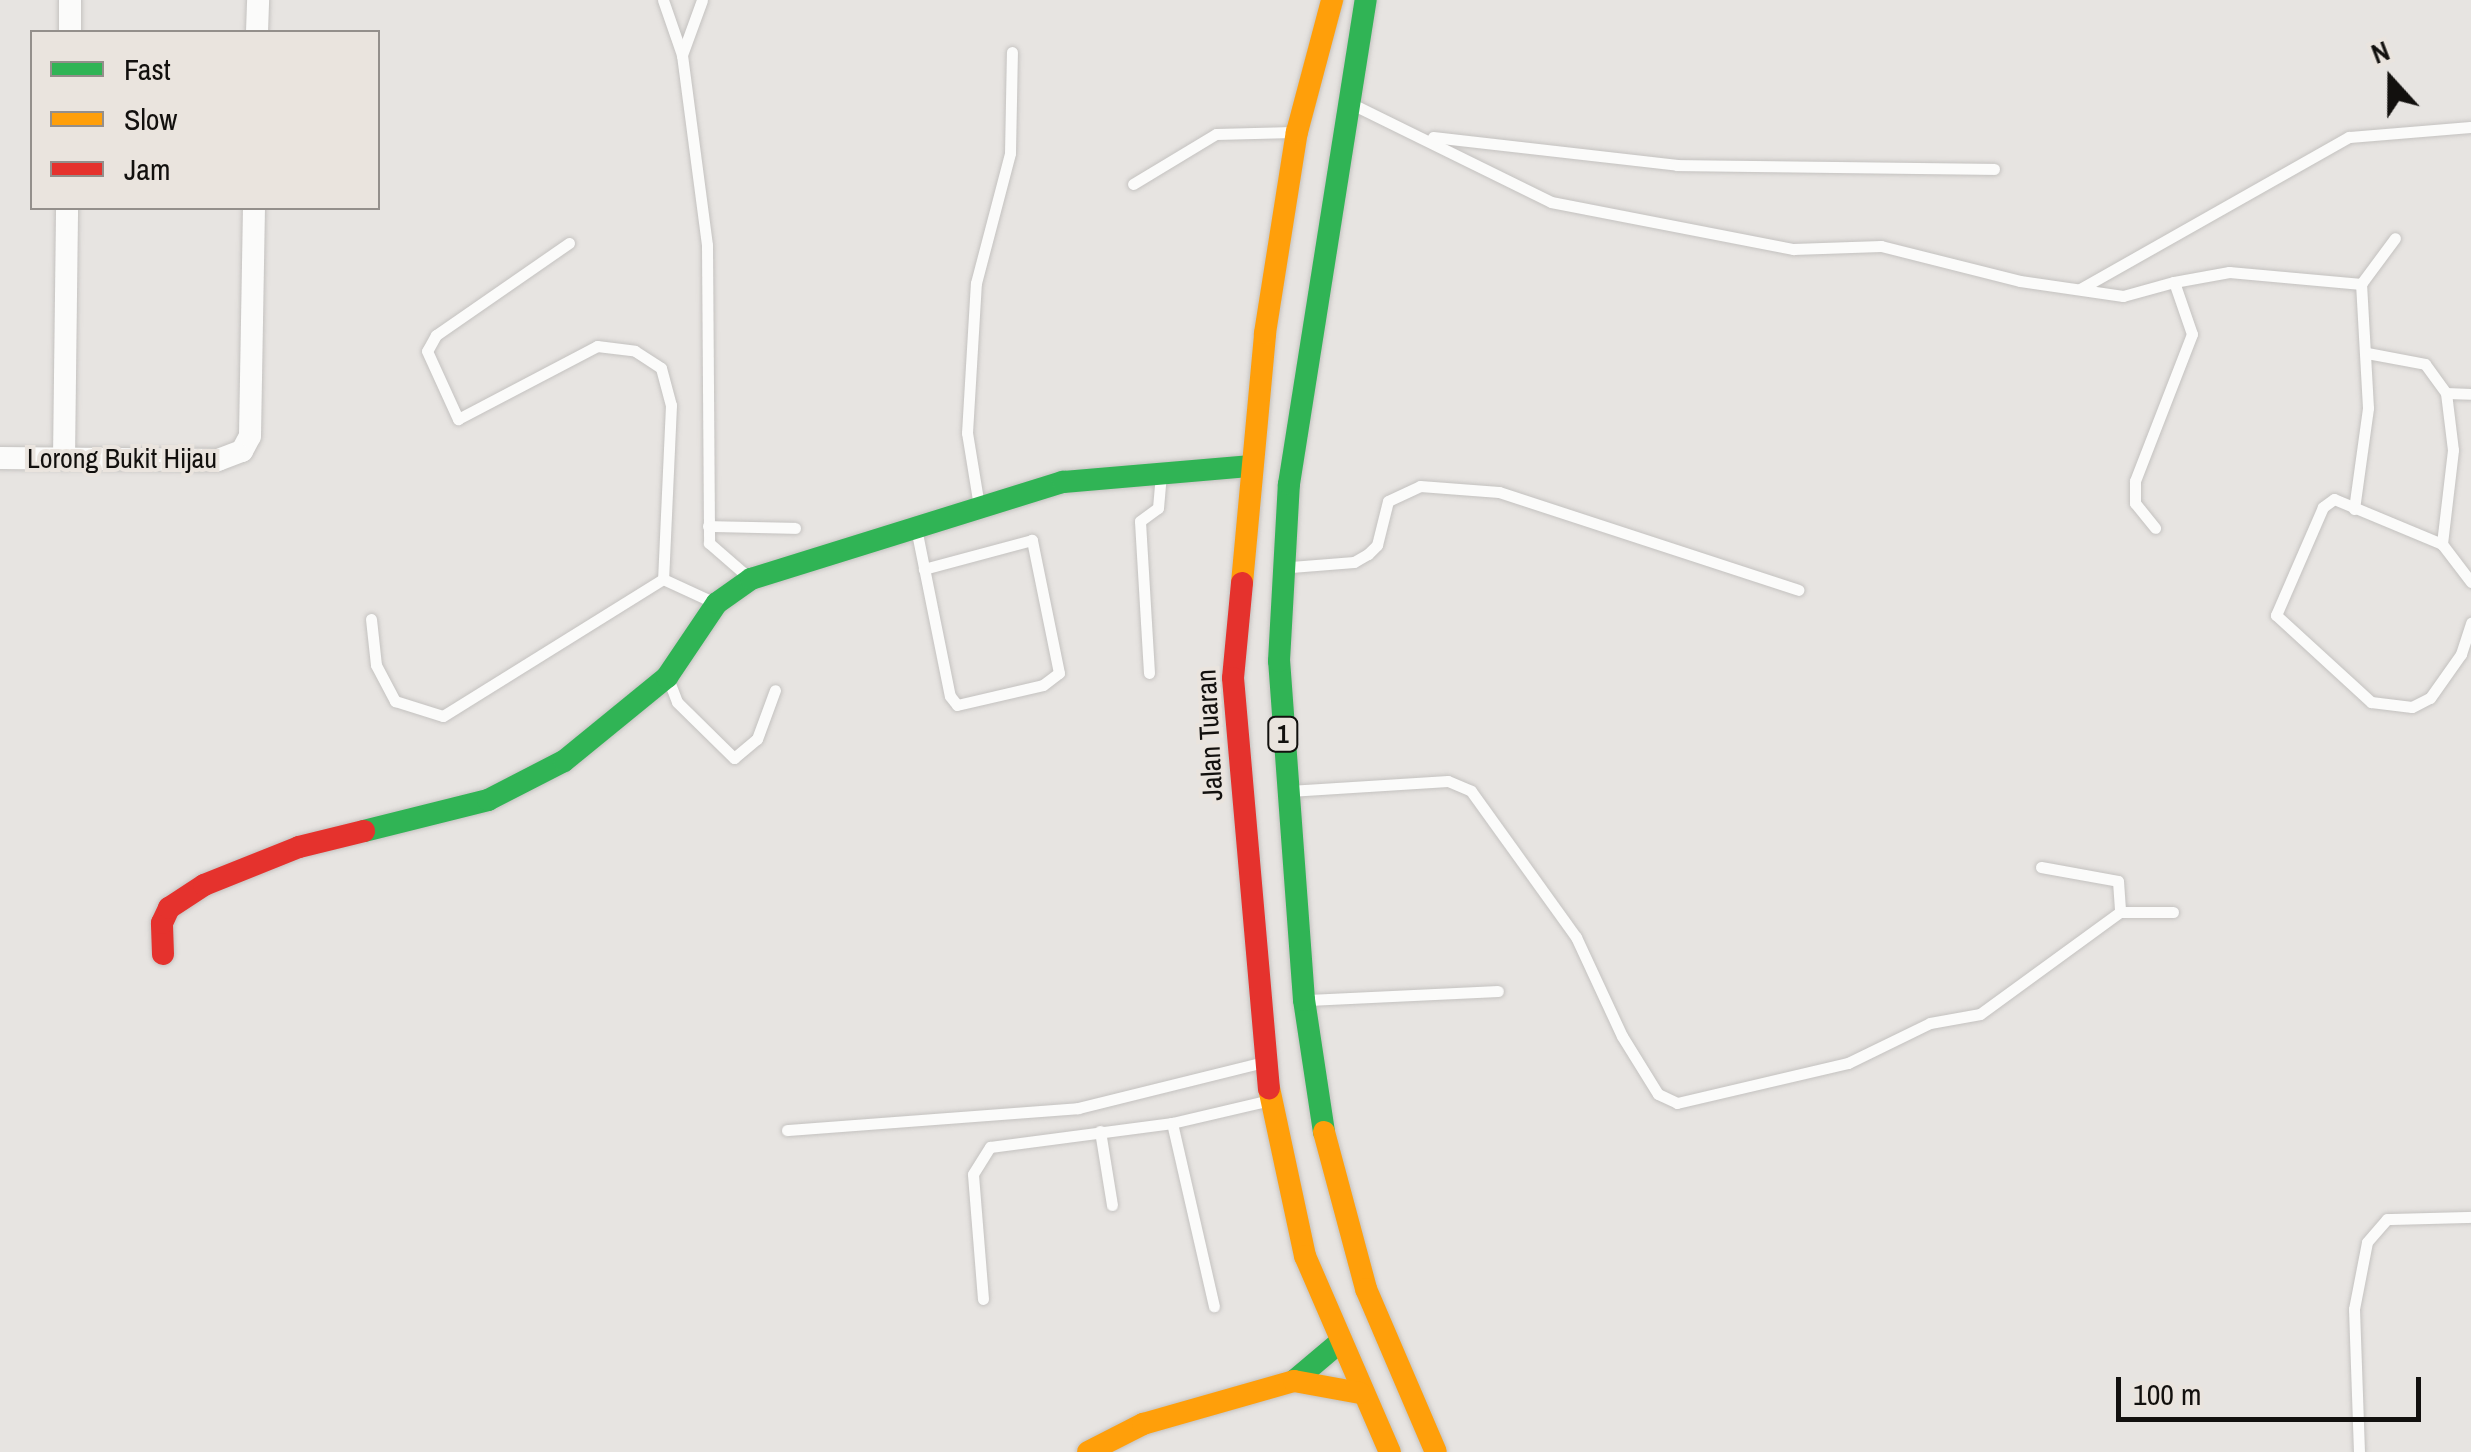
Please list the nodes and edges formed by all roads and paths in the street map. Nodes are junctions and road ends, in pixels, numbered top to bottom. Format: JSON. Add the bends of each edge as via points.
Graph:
{"nodes":[{"id":1,"x":70,"y":0,"type":"edge"},
{"id":2,"x":258,"y":0,"type":"edge"},
{"id":3,"x":663,"y":0,"type":"edge"},
{"id":4,"x":702,"y":0,"type":"edge"},
{"id":5,"x":1332,"y":0,"type":"edge"},
{"id":6,"x":1366,"y":0,"type":"edge"},
{"id":7,"x":70,"y":30,"type":"edge"},
{"id":8,"x":257,"y":30,"type":"edge"},
{"id":9,"x":1012,"y":52,"type":"dead end"},
{"id":10,"x":682,"y":55,"type":"junction"},
{"id":11,"x":1348,"y":102,"type":"junction"},
{"id":12,"x":2471,"y":127,"type":"edge"},
{"id":13,"x":1297,"y":132,"type":"junction"},
{"id":14,"x":1429,"y":136,"type":"junction"},
{"id":15,"x":1994,"y":170,"type":"dead end"},
{"id":16,"x":1336,"y":171,"type":"junction"},
{"id":17,"x":1134,"y":184,"type":"dead end"},
{"id":18,"x":68,"y":210,"type":"edge"},
{"id":19,"x":254,"y":210,"type":"edge"},
{"id":20,"x":2395,"y":238,"type":"dead end"},
{"id":21,"x":568,"y":243,"type":"dead end"},
{"id":22,"x":2174,"y":282,"type":"junction"},
{"id":23,"x":2362,"y":284,"type":"junction"},
{"id":24,"x":2080,"y":289,"type":"junction"},
{"id":25,"x":2367,"y":354,"type":"junction"},
{"id":26,"x":2446,"y":393,"type":"junction"},
{"id":27,"x":2471,"y":394,"type":"edge"},
{"id":28,"x":0,"y":458,"type":"edge"},
{"id":29,"x":64,"y":459,"type":"junction"},
{"id":30,"x":1249,"y":466,"type":"junction"},
{"id":31,"x":1161,"y":469,"type":"junction"},
{"id":32,"x":980,"y":506,"type":"junction"},
{"id":33,"x":2354,"y":509,"type":"junction"},
{"id":34,"x":914,"y":524,"type":"junction"},
{"id":35,"x":708,"y":526,"type":"junction"},
{"id":36,"x":794,"y":528,"type":"dead end"},
{"id":37,"x":2156,"y":528,"type":"dead end"},
{"id":38,"x":2442,"y":544,"type":"junction"},
{"id":39,"x":1282,"y":567,"type":"junction"},
{"id":40,"x":924,"y":569,"type":"junction"},
{"id":41,"x":1240,"y":569,"type":"junction"},
{"id":42,"x":750,"y":578,"type":"junction"},
{"id":43,"x":662,"y":580,"type":"junction"},
{"id":44,"x":2471,"y":582,"type":"edge"},
{"id":45,"x":1798,"y":590,"type":"dead end"},
{"id":46,"x":717,"y":603,"type":"junction"},
{"id":47,"x":371,"y":619,"type":"dead end"},
{"id":48,"x":2471,"y":623,"type":"edge"},
{"id":49,"x":1149,"y":674,"type":"dead end"},
{"id":50,"x":667,"y":677,"type":"junction"},
{"id":51,"x":775,"y":690,"type":"dead end"},
{"id":52,"x":1285,"y":792,"type":"junction"},
{"id":53,"x":2041,"y":867,"type":"dead end"},
{"id":54,"x":2120,"y":912,"type":"junction"},
{"id":55,"x":2172,"y":912,"type":"dead end"},
{"id":56,"x":163,"y":954,"type":"dead end"},
{"id":57,"x":1498,"y":991,"type":"dead end"},
{"id":58,"x":1304,"y":1000,"type":"junction"},
{"id":59,"x":1265,"y":1062,"type":"junction"},
{"id":60,"x":1270,"y":1100,"type":"junction"},
{"id":61,"x":1172,"y":1123,"type":"junction"},
{"id":62,"x":786,"y":1130,"type":"dead end"},
{"id":63,"x":1100,"y":1132,"type":"junction"},
{"id":64,"x":1112,"y":1205,"type":"dead end"},
{"id":65,"x":2471,"y":1217,"type":"edge"},
{"id":66,"x":982,"y":1299,"type":"dead end"},
{"id":67,"x":1214,"y":1306,"type":"dead end"},
{"id":68,"x":1339,"y":1342,"type":"junction"},
{"id":69,"x":1294,"y":1382,"type":"junction"},
{"id":70,"x":1360,"y":1393,"type":"junction"},
{"id":71,"x":1088,"y":1452,"type":"edge"},
{"id":72,"x":1390,"y":1452,"type":"edge"},
{"id":73,"x":1436,"y":1452,"type":"edge"},
{"id":74,"x":2359,"y":1452,"type":"edge"}],
"edges":[{"from":1,"to":7,"type":"street"},
{"from":2,"to":8,"type":"street"},
{"from":3,"to":10,"type":"lane"},
{"from":4,"to":10,"type":"lane"},
{"from":5,"to":13,"type":"main road","name":"Jalan Tuaran","number":"1"},
{"from":6,"to":11,"type":"main road","number":"1"},
{"from":9,"to":32,"type":"lane","via":[[1010,153],[976,282],[966,433]]},
{"from":10,"to":35,"type":"lane","via":[[707,246]]},
{"from":11,"to":14,"type":"lane"},
{"from":11,"to":16,"type":"main road","number":"1"},
{"from":12,"to":24,"type":"lane","via":[[2349,137]]},
{"from":13,"to":17,"type":"lane","via":[[1216,134]]},
{"from":13,"to":30,"type":"main road","name":"Jalan Tuaran","number":"1"},
{"from":14,"to":15,"type":"lane","via":[[1677,165]]},
{"from":14,"to":24,"type":"lane","via":[[1551,202],[1793,249],[1881,246]]},
{"from":16,"to":39,"type":"main road","number":"1"},
{"from":16,"to":41,"type":"main road","via":[[1315,170],[1308,186],[1260,527]]},
{"from":18,"to":29,"type":"street"},
{"from":19,"to":29,"type":"street","name":"Lorong Bukit Hijau","via":[[250,436],[242,451],[218,460]]},
{"from":20,"to":23,"type":"lane"},
{"from":21,"to":43,"type":"lane","via":[[436,335],[427,352],[458,419],[597,346],[635,351],[661,368],[671,405]]},
{"from":22,"to":23,"type":"lane","via":[[2229,272]]},
{"from":22,"to":24,"type":"lane","via":[[2123,296]]},
{"from":22,"to":37,"type":"lane","via":[[2192,334],[2136,481],[2135,502]]},
{"from":23,"to":25,"type":"lane"},
{"from":25,"to":26,"type":"lane","via":[[2425,364]]},
{"from":25,"to":33,"type":"lane","via":[[2368,408]]},
{"from":26,"to":27,"type":"lane"},
{"from":26,"to":38,"type":"lane","via":[[2453,450]]},
{"from":28,"to":29,"type":"street","name":"Lorong Bukit Hijau"},
{"from":30,"to":31,"type":"main road"},
{"from":30,"to":41,"type":"main road","name":"Jalan Tuaran","number":"1"},
{"from":31,"to":32,"type":"main road","via":[[1064,482]]},
{"from":31,"to":49,"type":"lane","via":[[1158,508],[1140,521]]},
{"from":32,"to":34,"type":"main road"},
{"from":33,"to":38,"type":"lane"},
{"from":33,"to":48,"type":"lane","via":[[2334,499],[2323,507],[2278,618],[2371,702],[2412,708],[2430,698],[2461,654]]},
{"from":34,"to":40,"type":"lane"},
{"from":34,"to":42,"type":"main road"},
{"from":35,"to":36,"type":"lane"},
{"from":35,"to":42,"type":"lane","via":[[714,554]]},
{"from":38,"to":44,"type":"lane"},
{"from":39,"to":45,"type":"lane","via":[[1354,562],[1377,545],[1388,502],[1420,486],[1499,492]]},
{"from":39,"to":52,"type":"main road","number":"1"},
{"from":40,"to":40,"type":"lane","via":[[957,705],[1043,685],[1059,672],[1032,540]]},
{"from":41,"to":59,"type":"main road","name":"Jalan Tuaran","number":"1","via":[[1233,678]]},
{"from":42,"to":46,"type":"main road"},
{"from":43,"to":46,"type":"lane"},
{"from":43,"to":47,"type":"lane","via":[[443,716],[396,701],[376,665]]},
{"from":46,"to":50,"type":"main road"},
{"from":50,"to":51,"type":"lane","via":[[677,702],[734,758],[757,739]]},
{"from":50,"to":56,"type":"main road","via":[[564,761],[488,800],[299,848],[204,885],[169,908],[162,922]]},
{"from":52,"to":54,"type":"lane","via":[[1448,781],[1471,791],[1576,937],[1622,1036],[1658,1094],[1677,1103],[1848,1063],[1930,1023],[1980,1014]]},
{"from":52,"to":58,"type":"main road","number":"1"},
{"from":53,"to":54,"type":"lane","via":[[2118,882]]},
{"from":54,"to":55,"type":"lane"},
{"from":57,"to":58,"type":"lane"},
{"from":58,"to":73,"type":"main road","number":"1","via":[[1343,1220],[1390,1351]]},
{"from":59,"to":60,"type":"main road","name":"Jalan Tuaran","number":"1"},
{"from":59,"to":62,"type":"lane","via":[[1078,1108]]},
{"from":60,"to":61,"type":"lane"},
{"from":60,"to":68,"type":"main road","name":"Jalan Tuaran","number":"1","via":[[1292,1214]]},
{"from":61,"to":63,"type":"lane"},
{"from":61,"to":67,"type":"lane"},
{"from":63,"to":64,"type":"lane"},
{"from":63,"to":66,"type":"lane","via":[[990,1148],[978,1159],[974,1219]]},
{"from":65,"to":74,"type":"lane","via":[[2386,1219],[2367,1242],[2354,1309]]},
{"from":68,"to":69,"type":"main road"},
{"from":68,"to":70,"type":"main road","name":"Jalan Tuaran","number":"1"},
{"from":69,"to":70,"type":"main road"},
{"from":69,"to":71,"type":"main road","via":[[1143,1424]]},
{"from":70,"to":72,"type":"main road","name":"Jalan Tuaran","number":"1"}]}
